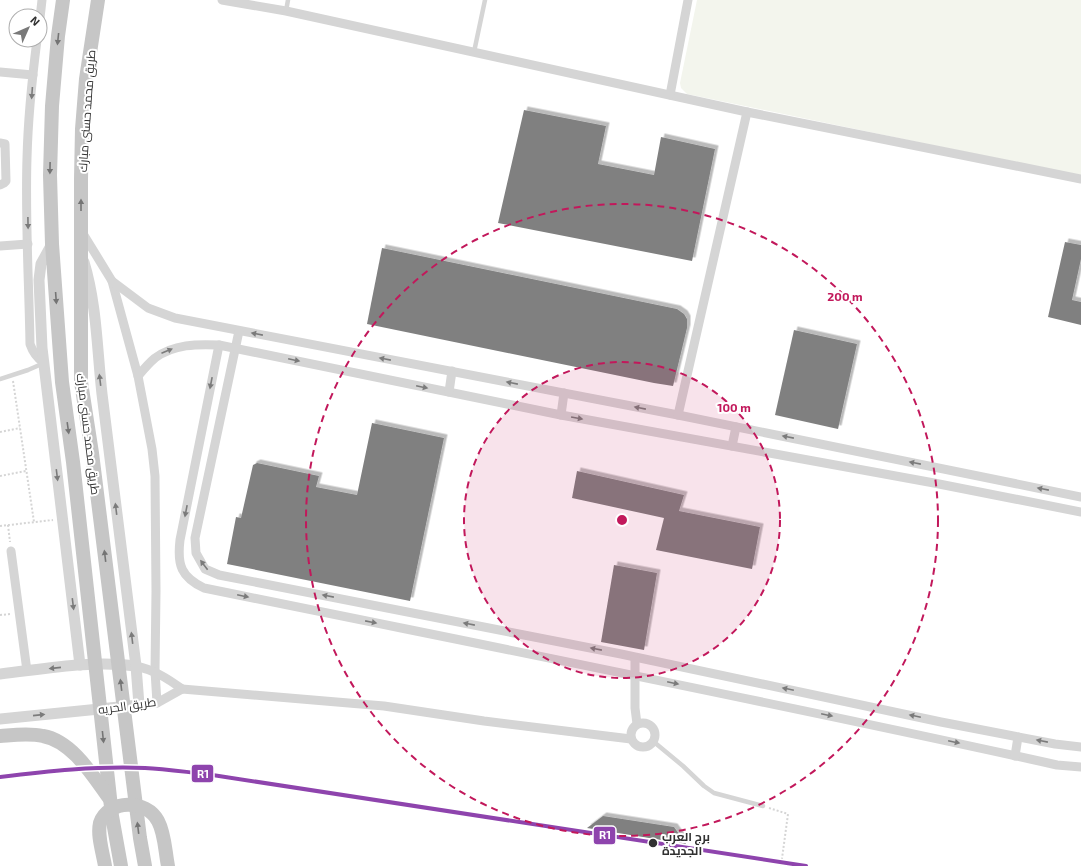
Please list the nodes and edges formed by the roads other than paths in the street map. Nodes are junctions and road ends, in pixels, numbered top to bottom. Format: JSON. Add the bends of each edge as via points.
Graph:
{"nodes":[{"id":1,"x":63,"y":0,"type":"edge"},
{"id":2,"x":98,"y":0,"type":"edge"},
{"id":3,"x":222,"y":0,"type":"edge"},
{"id":4,"x":288,"y":0,"type":"edge"},
{"id":5,"x":485,"y":0,"type":"edge"},
{"id":6,"x":688,"y":0,"type":"edge"},
{"id":7,"x":286,"y":11,"type":"junction"},
{"id":8,"x":36,"y":48,"type":"edge"},
{"id":9,"x":474,"y":52,"type":"junction"},
{"id":10,"x":0,"y":72,"type":"edge"},
{"id":11,"x":33,"y":75,"type":"junction"},
{"id":12,"x":670,"y":95,"type":"junction"},
{"id":13,"x":747,"y":112,"type":"junction"},
{"id":14,"x":2,"y":144,"type":"edge"},
{"id":15,"x":1081,"y":179,"type":"edge"},
{"id":16,"x":0,"y":185,"type":"edge"},
{"id":17,"x":80,"y":229,"type":"junction"},
{"id":18,"x":28,"y":244,"type":"junction"},
{"id":19,"x":52,"y":244,"type":"junction"},
{"id":20,"x":0,"y":246,"type":"edge"},
{"id":21,"x":80,"y":250,"type":"junction"},
{"id":22,"x":112,"y":281,"type":"junction"},
{"id":23,"x":239,"y":331,"type":"junction"},
{"id":24,"x":219,"y":345,"type":"junction"},
{"id":25,"x":236,"y":348,"type":"junction"},
{"id":26,"x":44,"y":363,"type":"junction"},
{"id":27,"x":452,"y":372,"type":"junction"},
{"id":28,"x":138,"y":376,"type":"junction"},
{"id":29,"x":0,"y":379,"type":"edge"},
{"id":30,"x":449,"y":392,"type":"junction"},
{"id":31,"x":564,"y":393,"type":"junction"},
{"id":32,"x":561,"y":415,"type":"junction"},
{"id":33,"x":678,"y":415,"type":"junction"},
{"id":34,"x":736,"y":427,"type":"junction"},
{"id":35,"x":732,"y":446,"type":"junction"},
{"id":36,"x":1081,"y":497,"type":"edge"},
{"id":37,"x":1081,"y":512,"type":"edge"},
{"id":38,"x":11,"y":551,"type":"road end"},
{"id":39,"x":635,"y":658,"type":"junction"},
{"id":40,"x":80,"y":666,"type":"junction"},
{"id":41,"x":136,"y":666,"type":"junction"},
{"id":42,"x":28,"y":671,"type":"junction"},
{"id":43,"x":155,"y":671,"type":"junction"},
{"id":44,"x":0,"y":674,"type":"edge"},
{"id":45,"x":634,"y":675,"type":"junction"},
{"id":46,"x":182,"y":689,"type":"junction"},
{"id":47,"x":804,"y":693,"type":"junction"},
{"id":48,"x":157,"y":703,"type":"junction"},
{"id":49,"x":139,"y":705,"type":"junction"},
{"id":50,"x":801,"y":709,"type":"junction"},
{"id":51,"x":0,"y":719,"type":"edge"},
{"id":52,"x":637,"y":724,"type":"junction"},
{"id":53,"x":0,"y":736,"type":"edge"},
{"id":54,"x":1018,"y":737,"type":"junction"},
{"id":55,"x":631,"y":739,"type":"junction"},
{"id":56,"x":654,"y":742,"type":"junction"},
{"id":57,"x":1081,"y":747,"type":"edge"},
{"id":58,"x":1015,"y":756,"type":"junction"},
{"id":59,"x":1081,"y":767,"type":"edge"},
{"id":60,"x":110,"y":800,"type":"junction"},
{"id":61,"x":763,"y":806,"type":"road end"},
{"id":62,"x":105,"y":866,"type":"edge"},
{"id":63,"x":122,"y":866,"type":"edge"},
{"id":64,"x":145,"y":866,"type":"edge"},
{"id":65,"x":168,"y":866,"type":"edge"}],
"edges":[{"from":1,"to":19,"type":"highway","name":"طريق محمد حسنى مبارك","one_way":true,"via":[[52,106]]},
{"from":17,"to":2,"type":"highway","name":"طريق محمد حسنى مبارك","one_way":true,"via":[[82,129],[86,79]]},
{"from":3,"to":7,"type":"street"},
{"from":4,"to":7,"type":"lane"},
{"from":5,"to":9,"type":"lane"},
{"from":6,"to":12,"type":"street"},
{"from":7,"to":9,"type":"street"},
{"from":8,"to":11,"type":"street"},
{"from":9,"to":12,"type":"street"},
{"from":10,"to":11,"type":"street"},
{"from":11,"to":18,"type":"street","one_way":true,"via":[[27,158]]},
{"from":12,"to":13,"type":"street"},
{"from":13,"to":15,"type":"street"},
{"from":13,"to":33,"type":"street"},
{"from":14,"to":16,"type":"street","via":[[6,180]]},
{"from":17,"to":21,"type":"highway","name":"طريق محمد حسنى مبارك"},
{"from":17,"to":22,"type":"street"},
{"from":18,"to":20,"type":"street"},
{"from":18,"to":26,"type":"street","via":[[30,344],[33,352]]},
{"from":19,"to":26,"type":"street","via":[[41,264],[39,280]]},
{"from":19,"to":60,"type":"highway","name":"طريق محمد حسنى مبارك","one_way":true,"via":[[62,382]]},
{"from":41,"to":21,"type":"street","one_way":true,"via":[[98,366],[94,307]]},
{"from":64,"to":21,"type":"highway","name":"طريق محمد حسنى مبارك","one_way":true,"via":[[81,382]]},
{"from":22,"to":23,"type":"street","via":[[148,308],[175,318]]},
{"from":22,"to":28,"type":"street"},
{"from":23,"to":25,"type":"street"},
{"from":27,"to":23,"type":"street","one_way":true},
{"from":24,"to":25,"type":"street"},
{"from":28,"to":24,"type":"street","one_way":true,"via":[[154,359],[171,349],[200,344]]},
{"from":24,"to":45,"type":"street","one_way":true,"via":[[180,540],[181,566],[185,576],[194,584]]},
{"from":25,"to":30,"type":"street","one_way":true},
{"from":39,"to":25,"type":"street","one_way":true,"via":[[219,575],[205,569],[196,553],[195,538]]},
{"from":26,"to":29,"type":"lane"},
{"from":26,"to":40,"type":"street","one_way":true},
{"from":27,"to":30,"type":"street"},
{"from":31,"to":27,"type":"street","one_way":true},
{"from":28,"to":43,"type":"street","via":[[155,476]]},
{"from":30,"to":32,"type":"street"},
{"from":31,"to":32,"type":"street"},
{"from":33,"to":31,"type":"street","one_way":true},
{"from":32,"to":35,"type":"street","one_way":true},
{"from":33,"to":34,"type":"street"},
{"from":34,"to":35,"type":"street"},
{"from":36,"to":34,"type":"street","one_way":true},
{"from":35,"to":37,"type":"street"},
{"from":38,"to":42,"type":"street"},
{"from":39,"to":45,"type":"street"},
{"from":47,"to":39,"type":"street","one_way":true},
{"from":40,"to":41,"type":"street","via":[[118,663]]},
{"from":40,"to":42,"type":"street","one_way":true},
{"from":41,"to":43,"type":"street"},
{"from":41,"to":49,"type":"street"},
{"from":42,"to":44,"type":"street"},
{"from":43,"to":46,"type":"street"},
{"from":43,"to":48,"type":"street"},
{"from":45,"to":50,"type":"street","one_way":true},
{"from":45,"to":52,"type":"street"},
{"from":46,"to":48,"type":"street","name":"طريق الحريه"},
{"from":46,"to":55,"type":"street","via":[[384,706]]},
{"from":47,"to":50,"type":"street"},
{"from":54,"to":47,"type":"street","one_way":true},
{"from":48,"to":49,"type":"street","name":"طريق الحريه"},
{"from":51,"to":49,"type":"street","name":"طريق الحريه","one_way":true},
{"from":50,"to":58,"type":"street","one_way":true},
{"from":52,"to":55,"type":"street","via":[[632,731]]},
{"from":52,"to":56,"type":"street","via":[[644,723],[653,728],[656,735]]},
{"from":53,"to":60,"type":"highway","via":[[30,734],[58,741],[83,763]]},
{"from":57,"to":54,"type":"street","one_way":true},
{"from":54,"to":58,"type":"street"},
{"from":55,"to":56,"type":"street","via":[[640,747],[648,747]]},
{"from":56,"to":61,"type":"lane","via":[[714,793]]},
{"from":58,"to":59,"type":"street"},
{"from":60,"to":63,"type":"highway","name":"طريق محمد حسنى مبارك"},
{"from":62,"to":65,"type":"highway","via":[[100,824],[112,808],[131,805],[147,809],[158,820]]}]}
